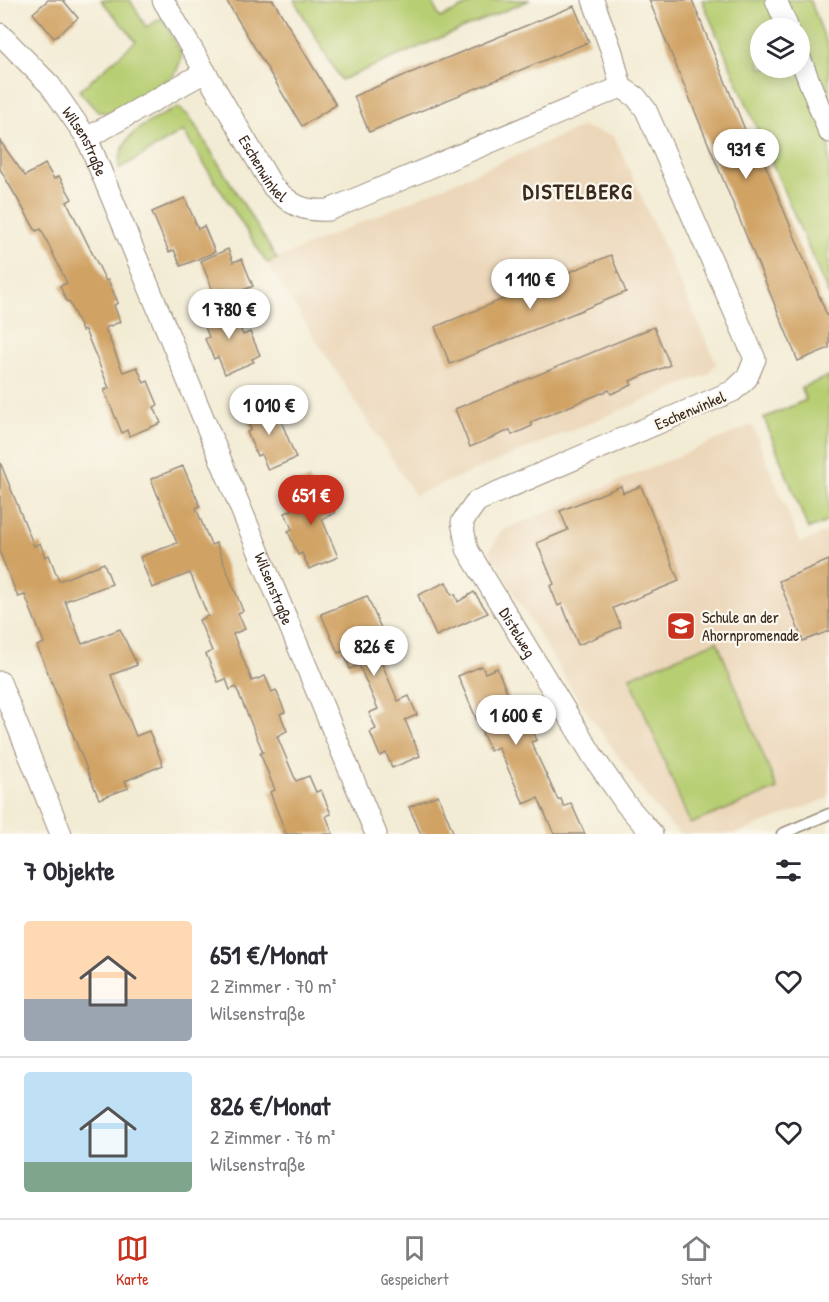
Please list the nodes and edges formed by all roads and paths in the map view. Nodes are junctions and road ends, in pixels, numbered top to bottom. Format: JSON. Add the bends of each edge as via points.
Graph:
{"nodes":[{"id":1,"x":163,"y":0,"type":"edge"},
{"id":2,"x":593,"y":0,"type":"edge"},
{"id":3,"x":777,"y":0,"type":"edge"},
{"id":4,"x":784,"y":18,"type":"edge"},
{"id":5,"x":0,"y":34,"type":"edge"},
{"id":6,"x":205,"y":72,"type":"junction"},
{"id":7,"x":808,"y":78,"type":"edge"},
{"id":8,"x":621,"y":87,"type":"junction"},
{"id":9,"x":829,"y":132,"type":"edge"},
{"id":10,"x":87,"y":138,"type":"junction"},
{"id":11,"x":467,"y":549,"type":"joint"},
{"id":12,"x":0,"y":682,"type":"edge"},
{"id":13,"x":829,"y":814,"type":"edge"},
{"id":14,"x":61,"y":834,"type":"edge"},
{"id":15,"x":376,"y":834,"type":"edge"},
{"id":16,"x":652,"y":834,"type":"edge"},
{"id":17,"x":782,"y":834,"type":"edge"}],
"edges":[{"from":1,"to":6,"type":"street","name":"Eschenwinkel"},
{"from":2,"to":8,"type":"street"},
{"from":3,"to":4,"type":"street"},
{"from":5,"to":10,"type":"street","name":"Wilsenstraße","via":[[50,85]]},
{"from":6,"to":8,"type":"street","name":"Eschenwinkel","via":[[273,187],[288,202],[312,212],[329,210]]},
{"from":6,"to":10,"type":"street"},
{"from":7,"to":9,"type":"street"},
{"from":8,"to":11,"type":"street","name":"Eschenwinkel","via":[[646,110],[755,359],[747,378],[733,391],[477,501],[462,522]]},
{"from":10,"to":15,"type":"street","name":"Wilsenstraße"},
{"from":11,"to":16,"type":"street","name":"Distelweg","via":[[594,758]]},
{"from":12,"to":14,"type":"street"},
{"from":13,"to":17,"type":"lane"}]}
